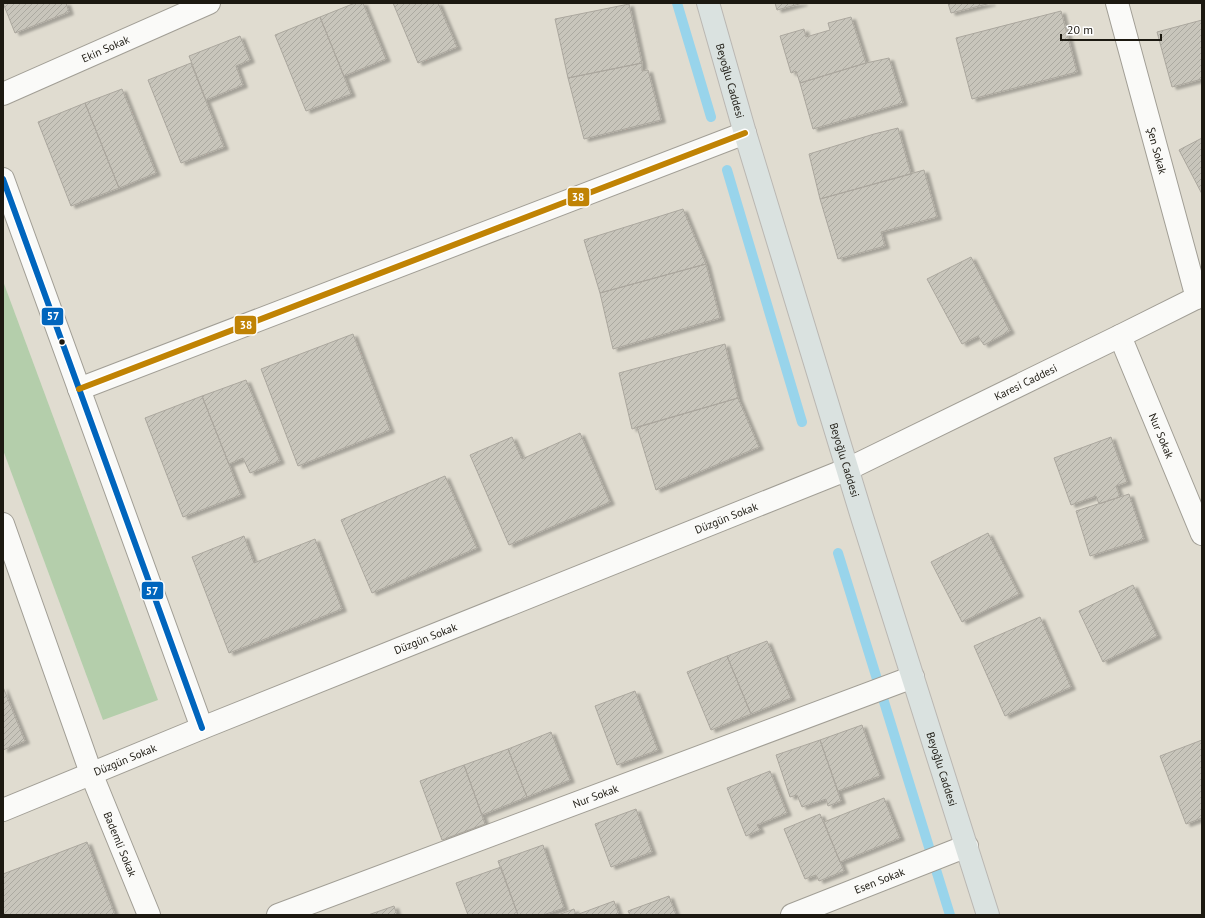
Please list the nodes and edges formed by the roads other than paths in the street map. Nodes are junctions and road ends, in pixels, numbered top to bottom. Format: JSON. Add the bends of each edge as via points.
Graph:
{"nodes":[{"id":1,"x":208,"y":3,"type":"edge"},
{"id":2,"x":708,"y":3,"type":"edge"},
{"id":3,"x":1117,"y":3,"type":"edge"},
{"id":4,"x":3,"y":94,"type":"edge"},
{"id":5,"x":745,"y":133,"type":"junction"},
{"id":6,"x":3,"y":179,"type":"edge"},
{"id":7,"x":1199,"y":297,"type":"edge"},
{"id":8,"x":1120,"y":336,"type":"junction"},
{"id":9,"x":79,"y":389,"type":"junction"},
{"id":10,"x":848,"y":469,"type":"junction"},
{"id":11,"x":3,"y":524,"type":"edge"},
{"id":12,"x":1202,"y":534,"type":"edge"},
{"id":13,"x":904,"y":680,"type":"junction"},
{"id":14,"x":202,"y":728,"type":"junction"},
{"id":15,"x":91,"y":773,"type":"junction"},
{"id":16,"x":3,"y":810,"type":"edge"},
{"id":17,"x":958,"y":849,"type":"junction"},
{"id":18,"x":149,"y":915,"type":"edge"},
{"id":19,"x":278,"y":915,"type":"edge"},
{"id":20,"x":792,"y":915,"type":"edge"},
{"id":21,"x":988,"y":915,"type":"edge"}],
"edges":[{"from":1,"to":4,"type":"street","name":"Ekin Sokak"},
{"from":2,"to":5,"type":"main road","name":"Beyoğlu Caddesi"},
{"from":3,"to":7,"type":"street","name":"Şen Sokak"},
{"from":5,"to":9,"type":"street"},
{"from":5,"to":10,"type":"main road","name":"Beyoğlu Caddesi"},
{"from":6,"to":9,"type":"street"},
{"from":7,"to":8,"type":"street","name":"Karesi Caddesi"},
{"from":8,"to":10,"type":"street","name":"Karesi Caddesi"},
{"from":8,"to":12,"type":"street","name":"Nur Sokak"},
{"from":9,"to":14,"type":"street"},
{"from":10,"to":13,"type":"main road","name":"Beyoğlu Caddesi"},
{"from":10,"to":14,"type":"street","name":"Düzgün Sokak"},
{"from":11,"to":15,"type":"street","name":"Bademli Sokak"},
{"from":13,"to":17,"type":"main road","name":"Beyoğlu Caddesi"},
{"from":13,"to":19,"type":"street","name":"Nur Sokak"},
{"from":14,"to":15,"type":"street","name":"Düzgün Sokak"},
{"from":15,"to":16,"type":"street","name":"Düzgün Sokak"},
{"from":15,"to":18,"type":"street","name":"Bademli Sokak"},
{"from":17,"to":20,"type":"street","name":"Esen Sokak"},
{"from":17,"to":21,"type":"main road","name":"Beyoğlu Caddesi"}]}
